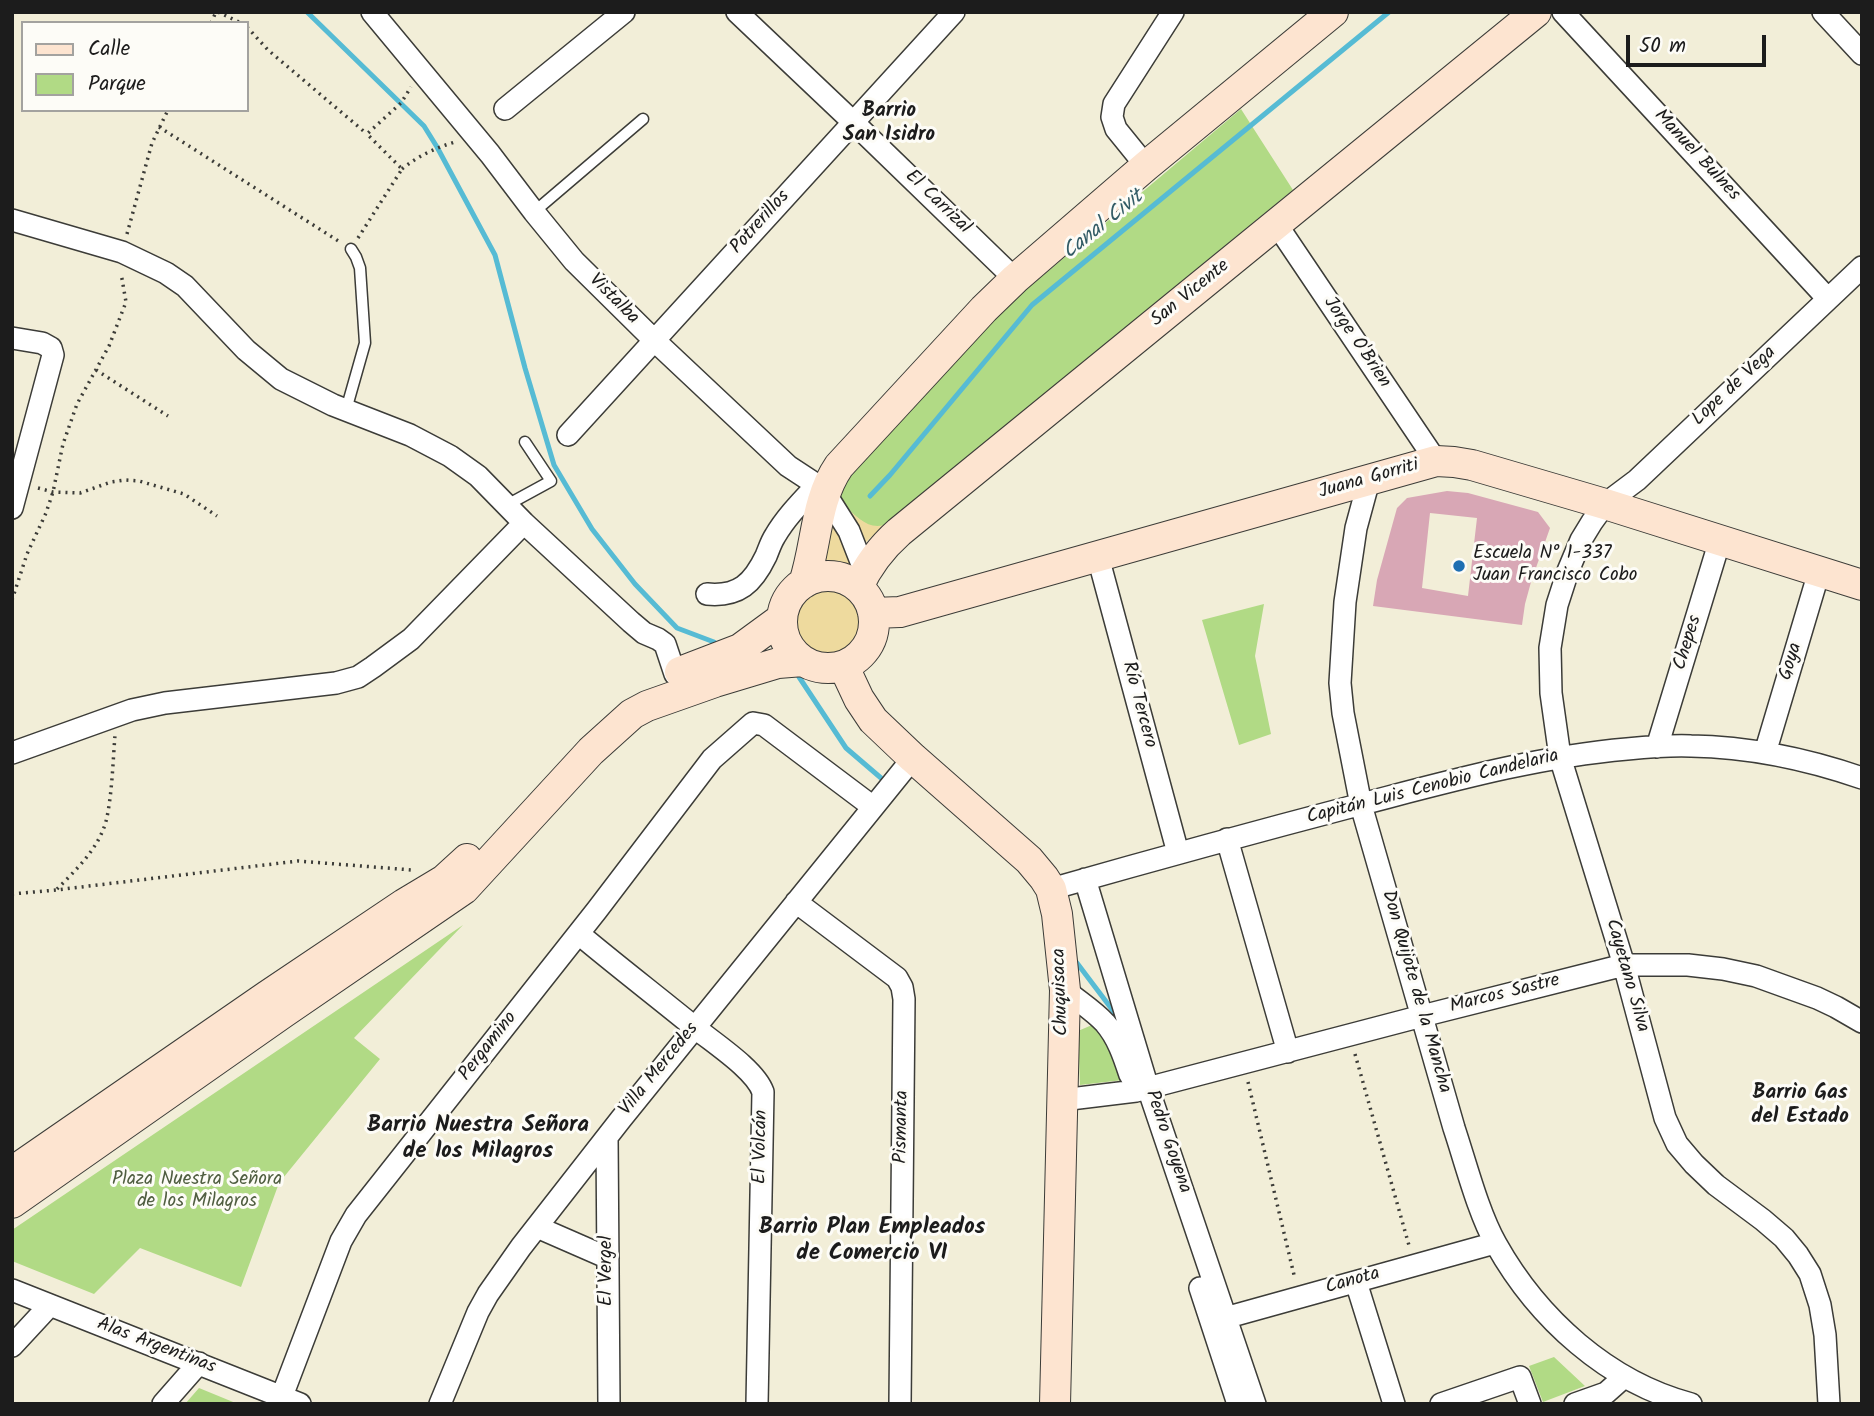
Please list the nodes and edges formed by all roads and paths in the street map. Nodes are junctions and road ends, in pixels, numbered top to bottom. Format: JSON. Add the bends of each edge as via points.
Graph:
{"nodes":[{"id":1,"x":217,"y":12,"type":"edge"},
{"id":2,"x":372,"y":12,"type":"edge"},
{"id":3,"x":624,"y":12,"type":"edge"},
{"id":4,"x":737,"y":12,"type":"edge"},
{"id":5,"x":954,"y":12,"type":"edge"},
{"id":6,"x":1333,"y":12,"type":"edge"},
{"id":7,"x":1536,"y":12,"type":"edge"},
{"id":8,"x":1563,"y":12,"type":"edge"},
{"id":9,"x":1823,"y":12,"type":"edge"},
{"id":10,"x":1165,"y":16,"type":"edge"},
{"id":11,"x":237,"y":21,"type":"edge"},
{"id":12,"x":248,"y":28,"type":"edge"},
{"id":13,"x":1862,"y":54,"type":"edge"},
{"id":14,"x":424,"y":73,"type":"junction"},
{"id":15,"x":505,"y":109,"type":"dead end"},
{"id":16,"x":166,"y":112,"type":"edge"},
{"id":17,"x":643,"y":119,"type":"dead end"},
{"id":18,"x":853,"y":122,"type":"junction"},
{"id":19,"x":159,"y":127,"type":"junction"},
{"id":20,"x":367,"y":134,"type":"junction"},
{"id":21,"x":476,"y":136,"type":"junction"},
{"id":22,"x":1146,"y":166,"type":"junction"},
{"id":23,"x":401,"y":169,"type":"junction"},
{"id":24,"x":534,"y":212,"type":"junction"},
{"id":25,"x":12,"y":220,"type":"edge"},
{"id":26,"x":1277,"y":225,"type":"junction"},
{"id":27,"x":351,"y":249,"type":"junction"},
{"id":28,"x":122,"y":251,"type":"junction"},
{"id":29,"x":1862,"y":267,"type":"edge"},
{"id":30,"x":1015,"y":279,"type":"junction"},
{"id":31,"x":1828,"y":299,"type":"junction"},
{"id":32,"x":12,"y":338,"type":"edge"},
{"id":33,"x":655,"y":341,"type":"junction"},
{"id":34,"x":96,"y":370,"type":"junction"},
{"id":35,"x":346,"y":410,"type":"junction"},
{"id":36,"x":168,"y":416,"type":"dead end"},
{"id":37,"x":568,"y":435,"type":"dead end"},
{"id":38,"x":524,"y":442,"type":"dead end"},
{"id":39,"x":1436,"y":461,"type":"junction"},
{"id":40,"x":1369,"y":480,"type":"junction"},
{"id":41,"x":16,"y":481,"type":"edge"},
{"id":42,"x":821,"y":489,"type":"junction"},
{"id":43,"x":53,"y":492,"type":"junction"},
{"id":44,"x":1605,"y":504,"type":"junction"},
{"id":45,"x":507,"y":505,"type":"junction"},
{"id":46,"x":12,"y":508,"type":"edge"},
{"id":47,"x":217,"y":516,"type":"dead end"},
{"id":48,"x":524,"y":523,"type":"junction"},
{"id":49,"x":1720,"y":540,"type":"junction"},
{"id":50,"x":1098,"y":557,"type":"junction"},
{"id":51,"x":1819,"y":572,"type":"junction"},
{"id":52,"x":861,"y":579,"type":"junction"},
{"id":53,"x":804,"y":583,"type":"junction"},
{"id":54,"x":1862,"y":585,"type":"edge"},
{"id":55,"x":707,"y":594,"type":"dead end"},
{"id":56,"x":12,"y":600,"type":"edge"},
{"id":57,"x":873,"y":613,"type":"junction"},
{"id":58,"x":781,"y":619,"type":"junction"},
{"id":59,"x":803,"y":662,"type":"junction"},
{"id":60,"x":844,"y":667,"type":"junction"},
{"id":61,"x":675,"y":674,"type":"junction"},
{"id":62,"x":117,"y":716,"type":"junction"},
{"id":63,"x":1657,"y":747,"type":"junction"},
{"id":64,"x":12,"y":753,"type":"edge"},
{"id":65,"x":1765,"y":753,"type":"junction"},
{"id":66,"x":1560,"y":757,"type":"junction"},
{"id":67,"x":1862,"y":778,"type":"edge"},
{"id":68,"x":892,"y":783,"type":"junction"},
{"id":69,"x":1361,"y":805,"type":"junction"},
{"id":70,"x":1227,"y":839,"type":"junction"},
{"id":71,"x":1178,"y":853,"type":"junction"},
{"id":72,"x":1085,"y":879,"type":"junction"},
{"id":73,"x":444,"y":880,"type":"junction"},
{"id":74,"x":1051,"y":889,"type":"junction"},
{"id":75,"x":56,"y":890,"type":"junction"},
{"id":76,"x":12,"y":894,"type":"edge"},
{"id":77,"x":796,"y":902,"type":"junction"},
{"id":78,"x":579,"y":934,"type":"junction"},
{"id":79,"x":1624,"y":965,"type":"junction"},
{"id":80,"x":1065,"y":990,"type":"junction"},
{"id":81,"x":1422,"y":1016,"type":"junction"},
{"id":82,"x":1862,"y":1022,"type":"edge"},
{"id":83,"x":695,"y":1027,"type":"junction"},
{"id":84,"x":1349,"y":1035,"type":"junction"},
{"id":85,"x":1288,"y":1052,"type":"junction"},
{"id":86,"x":1244,"y":1063,"type":"junction"},
{"id":87,"x":1142,"y":1090,"type":"junction"},
{"id":88,"x":1062,"y":1100,"type":"junction"},
{"id":89,"x":607,"y":1138,"type":"junction"},
{"id":90,"x":12,"y":1172,"type":"edge"},
{"id":91,"x":12,"y":1203,"type":"edge"},
{"id":92,"x":537,"y":1227,"type":"junction"},
{"id":93,"x":1495,"y":1243,"type":"junction"},
{"id":94,"x":608,"y":1258,"type":"junction"},
{"id":95,"x":1415,"y":1265,"type":"junction"},
{"id":96,"x":1356,"y":1282,"type":"junction"},
{"id":97,"x":12,"y":1290,"type":"edge"},
{"id":98,"x":1299,"y":1298,"type":"junction"},
{"id":99,"x":50,"y":1305,"type":"junction"},
{"id":100,"x":1219,"y":1320,"type":"junction"},
{"id":101,"x":12,"y":1346,"type":"edge"},
{"id":102,"x":199,"y":1363,"type":"junction"},
{"id":103,"x":1624,"y":1377,"type":"junction"},
{"id":104,"x":287,"y":1401,"type":"edge"},
{"id":105,"x":1678,"y":1402,"type":"edge"},
{"id":106,"x":163,"y":1404,"type":"edge"},
{"id":107,"x":440,"y":1404,"type":"edge"},
{"id":108,"x":609,"y":1404,"type":"edge"},
{"id":109,"x":757,"y":1404,"type":"edge"},
{"id":110,"x":900,"y":1404,"type":"edge"},
{"id":111,"x":1055,"y":1404,"type":"edge"},
{"id":112,"x":1238,"y":1404,"type":"edge"},
{"id":113,"x":1255,"y":1404,"type":"edge"},
{"id":114,"x":1394,"y":1404,"type":"edge"},
{"id":115,"x":1441,"y":1404,"type":"edge"},
{"id":116,"x":1530,"y":1404,"type":"edge"},
{"id":117,"x":1575,"y":1404,"type":"edge"},
{"id":118,"x":1829,"y":1404,"type":"edge"}],
"edges":[{"from":1,"to":11,"type":"path"},
{"from":2,"to":14,"type":"street","name":"Vistalba"},
{"from":3,"to":15,"type":"street"},
{"from":4,"to":18,"type":"street","name":"El Carrizal"},
{"from":5,"to":18,"type":"street","name":"Potrerillos"},
{"from":6,"to":22,"type":"main road"},
{"from":7,"to":26,"type":"main road","name":"San Vicente"},
{"from":8,"to":31,"type":"street","name":"Manuel Bulnes"},
{"from":9,"to":13,"type":"street"},
{"from":10,"to":22,"type":"street","via":[[1114,104],[1112,117],[1116,129]]},
{"from":12,"to":20,"type":"path"},
{"from":14,"to":20,"type":"path","via":[[401,103]]},
{"from":14,"to":21,"type":"street","name":"Vistalba"},
{"from":16,"to":19,"type":"path"},
{"from":17,"to":24,"type":"lane"},
{"from":18,"to":30,"type":"street","name":"El Carrizal"},
{"from":18,"to":33,"type":"street","name":"Potrerillos"},
{"from":19,"to":27,"type":"path"},
{"from":19,"to":28,"type":"path"},
{"from":20,"to":23,"type":"path"},
{"from":21,"to":23,"type":"path","via":[[437,147]]},
{"from":21,"to":24,"type":"street","name":"Vistalba"},
{"from":22,"to":30,"type":"main road"},
{"from":23,"to":27,"type":"path"},
{"from":24,"to":33,"type":"street","name":"Vistalba","via":[[574,261]]},
{"from":25,"to":28,"type":"street"},
{"from":26,"to":39,"type":"street","name":"Jorge O'Brien"},
{"from":26,"to":52,"type":"main road","name":"San Vicente","via":[[899,532],[882,547]]},
{"from":27,"to":35,"type":"lane","via":[[360,268],[365,343]]},
{"from":28,"to":34,"type":"path","via":[[126,302]]},
{"from":28,"to":35,"type":"street","via":[[185,286],[246,350],[281,379]]},
{"from":29,"to":31,"type":"street","name":"Lope de Vega"},
{"from":30,"to":42,"type":"main road"},
{"from":31,"to":44,"type":"street","name":"Lope de Vega","via":[[1637,480]]},
{"from":32,"to":41,"type":"street","via":[[42,343],[53,355]]},
{"from":33,"to":37,"type":"street","name":"Potrerillos"},
{"from":33,"to":42,"type":"street","name":"Vistalba","via":[[789,466]]},
{"from":34,"to":36,"type":"path"},
{"from":34,"to":43,"type":"path","via":[[77,404]]},
{"from":35,"to":45,"type":"street","via":[[450,456]]},
{"from":38,"to":45,"type":"lane","via":[[551,481]]},
{"from":39,"to":40,"type":"main road","name":"Juana Gorriti"},
{"from":39,"to":44,"type":"main road","name":"Juana Gorriti","via":[[1472,465]]},
{"from":40,"to":50,"type":"main road","name":"Juana Gorriti"},
{"from":40,"to":69,"type":"street","name":"Don Quijote de la Mancha","via":[[1350,566],[1340,674]]},
{"from":41,"to":43,"type":"path"},
{"from":41,"to":46,"type":"street"},
{"from":42,"to":52,"type":"street","name":"Vistalba","via":[[849,531]]},
{"from":42,"to":53,"type":"main road"},
{"from":42,"to":55,"type":"street","via":[[794,511],[774,537],[749,583],[722,596]]},
{"from":43,"to":47,"type":"path","via":[[80,493],[111,482],[139,481],[184,494]]},
{"from":43,"to":56,"type":"path"},
{"from":44,"to":49,"type":"main road","name":"Juana Gorriti"},
{"from":44,"to":66,"type":"street","name":"Cayetano Silva","via":[[1581,540],[1557,606],[1550,648]]},
{"from":45,"to":48,"type":"street"},
{"from":48,"to":61,"type":"street","via":[[631,622],[665,645]]},
{"from":48,"to":62,"type":"street","via":[[411,639],[358,677],[165,703]]},
{"from":49,"to":51,"type":"main road","name":"Juana Gorriti"},
{"from":49,"to":63,"type":"street","name":"Chepes"},
{"from":50,"to":57,"type":"main road","name":"Juana Gorriti","via":[[900,612]]},
{"from":50,"to":71,"type":"street","name":"Río Tercero"},
{"from":51,"to":54,"type":"main road","name":"Juana Gorriti"},
{"from":51,"to":65,"type":"street","name":"Goya"},
{"from":52,"to":53,"type":"main road","via":[[832,576]]},
{"from":52,"to":57,"type":"main road"},
{"from":53,"to":58,"type":"main road","via":[[788,598]]},
{"from":57,"to":60,"type":"main road","via":[[870,643]]},
{"from":58,"to":59,"type":"main road","via":[[786,643]]},
{"from":58,"to":61,"type":"main road","via":[[740,649]]},
{"from":59,"to":60,"type":"main road"},
{"from":59,"to":91,"type":"main road","via":[[766,666],[632,714],[591,751],[464,889]]},
{"from":60,"to":68,"type":"main road","name":"Chuquisaca","via":[[873,720]]},
{"from":61,"to":73,"type":"main road","via":[[633,691],[604,712]]},
{"from":62,"to":64,"type":"street"},
{"from":62,"to":75,"type":"path","via":[[107,819],[82,864]]},
{"from":63,"to":65,"type":"street","name":"Capitán Luis Cenobio Candelaria"},
{"from":63,"to":66,"type":"street","name":"Capitán Luis Cenobio Candelaria"},
{"from":65,"to":67,"type":"street","name":"Capitán Luis Cenobio Candelaria"},
{"from":66,"to":69,"type":"street","name":"Capitán Luis Cenobio Candelaria"},
{"from":66,"to":79,"type":"street","name":"Cayetano Silva"},
{"from":68,"to":74,"type":"main road","name":"Chuquisaca","via":[[1029,860]]},
{"from":68,"to":77,"type":"street","name":"Villa Mercedes"},
{"from":68,"to":78,"type":"street","name":"Pergamino","via":[[753,723],[712,759]]},
{"from":69,"to":70,"type":"street","name":"Capitán Luis Cenobio Candelaria"},
{"from":69,"to":81,"type":"street","name":"Don Quijote de la Mancha"},
{"from":70,"to":71,"type":"street","name":"Capitán Luis Cenobio Candelaria"},
{"from":70,"to":85,"type":"street"},
{"from":71,"to":72,"type":"street","name":"Capitán Luis Cenobio Candelaria"},
{"from":72,"to":74,"type":"street","name":"Capitán Luis Cenobio Candelaria"},
{"from":72,"to":87,"type":"street","name":"Pedro Goyena"},
{"from":73,"to":75,"type":"path","via":[[419,870],[298,861]]},
{"from":73,"to":90,"type":"main road"},
{"from":74,"to":80,"type":"main road","name":"Chuquisaca"},
{"from":75,"to":76,"type":"path"},
{"from":77,"to":83,"type":"street","name":"Villa Mercedes"},
{"from":77,"to":110,"type":"street","name":"Pismanta","via":[[897,978],[902,987]]},
{"from":78,"to":83,"type":"street","name":"El Volcán"},
{"from":78,"to":104,"type":"street","name":"Pergamino","via":[[356,1215],[341,1241]]},
{"from":79,"to":81,"type":"street","name":"Marcos Sastre"},
{"from":79,"to":82,"type":"street","name":"Marcos Sastre","via":[[1688,965],[1756,976],[1816,998]]},
{"from":79,"to":118,"type":"street","name":"Cayetano Silva","via":[[1665,1118],[1677,1144],[1716,1185],[1784,1238],[1810,1274],[1825,1335]]},
{"from":80,"to":87,"type":"street","name":"Pedro Goyena","via":[[1104,1021]]},
{"from":80,"to":88,"type":"main road","name":"Chuquisaca"},
{"from":81,"to":84,"type":"street","name":"Marcos Sastre"},
{"from":81,"to":93,"type":"street","name":"Don Quijote de la Mancha","via":[[1454,1128]]},
{"from":83,"to":89,"type":"street","name":"Villa Mercedes"},
{"from":83,"to":109,"type":"street","name":"El Volcán","via":[[751,1073],[763,1092]]},
{"from":84,"to":85,"type":"street","name":"Marcos Sastre"},
{"from":84,"to":95,"type":"path"},
{"from":85,"to":86,"type":"street","name":"Marcos Sastre"},
{"from":86,"to":87,"type":"street","name":"Marcos Sastre"},
{"from":86,"to":98,"type":"path"},
{"from":87,"to":88,"type":"street","name":"Marcos Sastre"},
{"from":87,"to":100,"type":"street","name":"Pedro Goyena"},
{"from":88,"to":111,"type":"main road","name":"Chuquisaca"},
{"from":89,"to":92,"type":"street","name":"Villa Mercedes"},
{"from":89,"to":94,"type":"street","name":"El Vergel"},
{"from":92,"to":94,"type":"street"},
{"from":92,"to":107,"type":"street","name":"Villa Mercedes","via":[[478,1312]]},
{"from":93,"to":95,"type":"street","name":"Canota"},
{"from":93,"to":103,"type":"street","name":"Don Quijote de la Mancha","via":[[1555,1323]]},
{"from":94,"to":108,"type":"street","name":"El Vergel"},
{"from":95,"to":96,"type":"street","name":"Canota"},
{"from":96,"to":98,"type":"street","name":"Canota"},
{"from":96,"to":114,"type":"street"},
{"from":97,"to":99,"type":"street","name":"Alas Argentinas"},
{"from":98,"to":100,"type":"street","name":"Canota"},
{"from":99,"to":101,"type":"street"},
{"from":99,"to":102,"type":"street","name":"Alas Argentinas"},
{"from":100,"to":112,"type":"street","name":"Pedro Goyena"},
{"from":100,"to":113,"type":"street","name":"Pedro Goyena"},
{"from":102,"to":104,"type":"street","name":"Alas Argentinas"},
{"from":102,"to":106,"type":"street"},
{"from":103,"to":105,"type":"street","name":"Don Quijote de la Mancha"},
{"from":103,"to":117,"type":"street","via":[[1606,1393]]},
{"from":115,"to":116,"type":"street","via":[[1520,1377]]}]}
